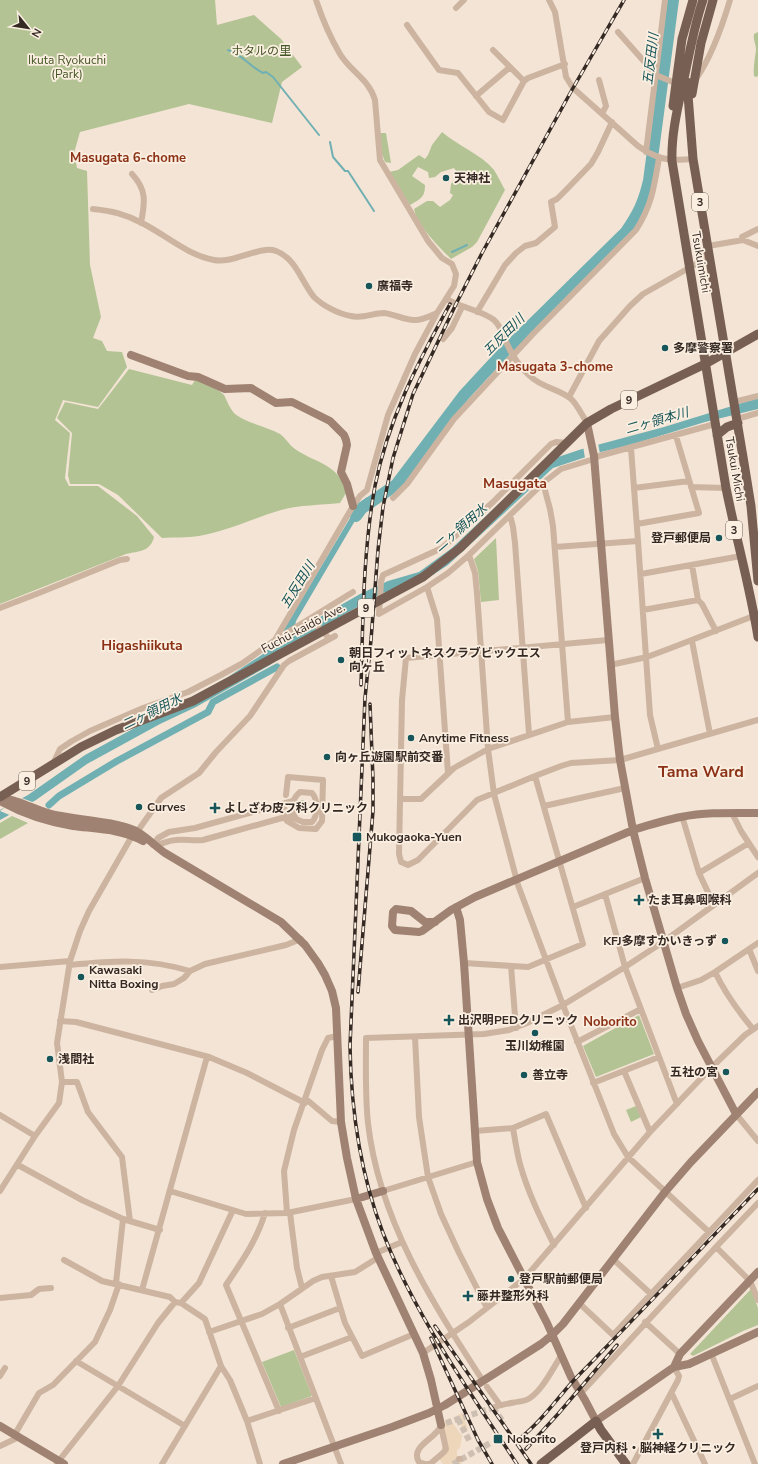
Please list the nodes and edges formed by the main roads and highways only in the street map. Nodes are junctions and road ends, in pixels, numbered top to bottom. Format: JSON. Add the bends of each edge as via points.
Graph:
{"nodes":[{"id":1,"x":713,"y":0,"type":"edge"},
{"id":2,"x":699,"y":2,"type":"edge"},
{"id":3,"x":686,"y":70,"type":"junction"},
{"id":4,"x":690,"y":120,"type":"junction"},
{"id":5,"x":671,"y":147,"type":"junction"},
{"id":6,"x":758,"y":334,"type":"edge"},
{"id":7,"x":726,"y":352,"type":"junction"},
{"id":8,"x":705,"y":364,"type":"junction"},
{"id":9,"x":737,"y":419,"type":"junction"},
{"id":10,"x":715,"y":423,"type":"joint"},
{"id":11,"x":717,"y":435,"type":"junction"},
{"id":12,"x":758,"y":578,"type":"edge"},
{"id":13,"x":756,"y":615,"type":"edge"},
{"id":14,"x":758,"y":637,"type":"edge"},
{"id":15,"x":1,"y":801,"type":"edge"},
{"id":16,"x":626,"y":1463,"type":"edge"},
{"id":17,"x":541,"y":1464,"type":"edge"}],
"edges":[{"from":1,"to":4,"type":"main road","number":"3","via":[[693,84]]},
{"from":2,"to":3,"type":"main road","name":"Tsukuimichi","number":"3"},
{"from":2,"to":5,"type":"main road","number":"3","via":[[682,39],[671,118]]},
{"from":3,"to":4,"type":"main road","name":"Tsukuimichi","number":"3"},
{"from":3,"to":5,"type":"main road","name":"Tsukuimichi","number":"3"},
{"from":4,"to":7,"type":"main road","name":"Tsukuimichi","number":"3","via":[[693,159]]},
{"from":5,"to":8,"type":"main road","name":"Tsukuimichi","number":"3"},
{"from":6,"to":7,"type":"main road","name":"Fuchū-kaidō Ave.","number":"9"},
{"from":7,"to":8,"type":"main road","name":"Fuchū-kaidō Ave.","number":"9"},
{"from":7,"to":9,"type":"main road","name":"Tsukuimichi","number":"3"},
{"from":8,"to":10,"type":"main road","name":"Tsukuimichi","number":"3"},
{"from":8,"to":15,"type":"main road","name":"Fuchū-kaidō Ave.","number":"9","via":[[587,423],[460,548],[423,577],[193,701],[116,730],[81,748],[53,764]]},
{"from":9,"to":11,"type":"main road"},
{"from":9,"to":12,"type":"main road","number":"3","via":[[751,506]]},
{"from":10,"to":11,"type":"main road","name":"Tsukui Michi","number":"3"},
{"from":11,"to":13,"type":"main road","name":"Tsukui Michi","number":"3","via":[[726,488]]},
{"from":13,"to":14,"type":"main road","name":"Tsukui Michi","number":"3"},
{"from":16,"to":17,"type":"main road","via":[[596,1421]]}]}
